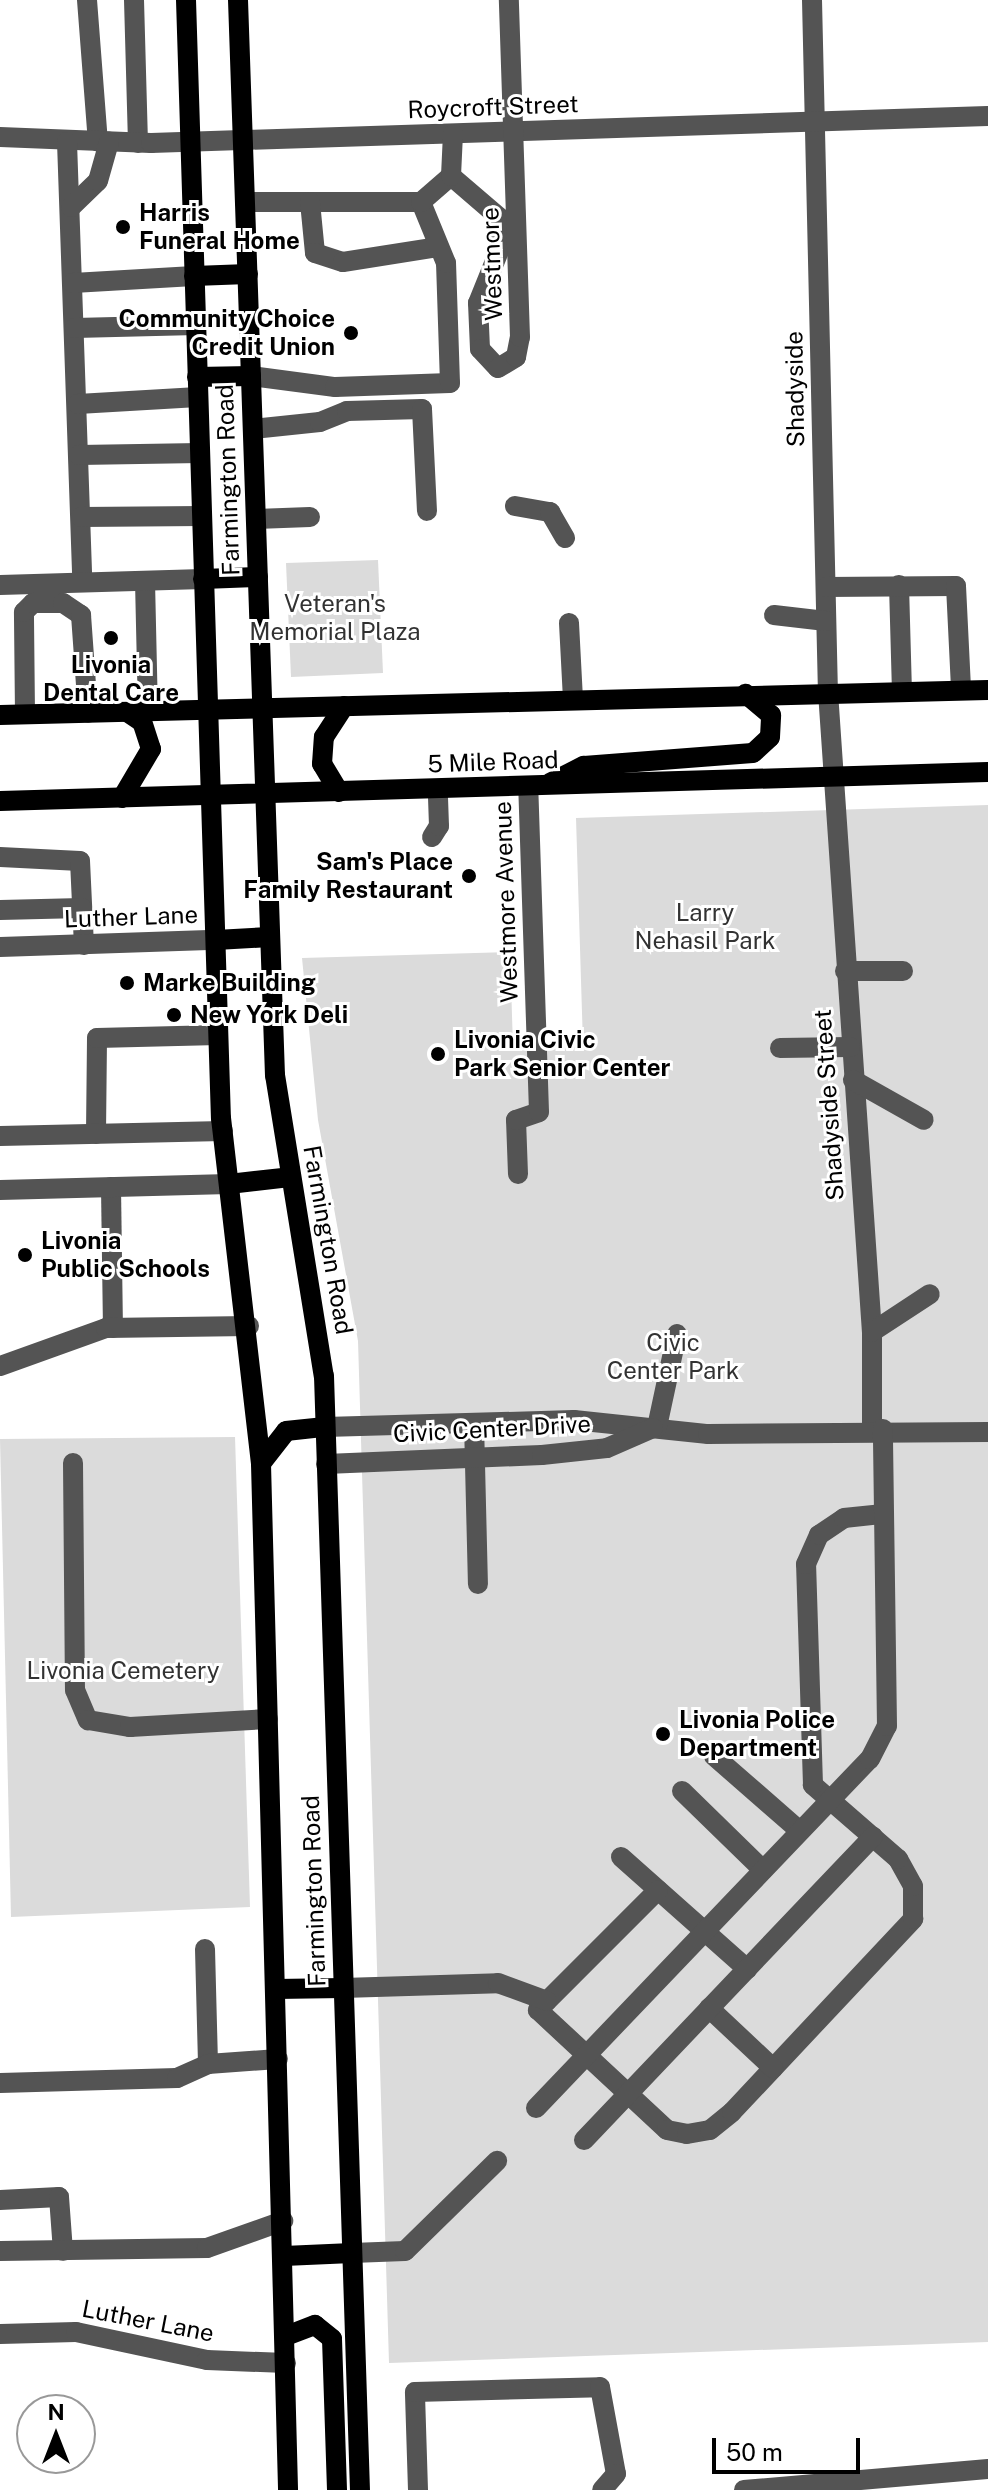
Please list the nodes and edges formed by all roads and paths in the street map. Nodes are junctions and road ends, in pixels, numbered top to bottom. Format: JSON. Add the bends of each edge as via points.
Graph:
{"nodes":[{"id":1,"x":87,"y":0,"type":"edge"},
{"id":2,"x":134,"y":0,"type":"edge"},
{"id":3,"x":186,"y":0,"type":"edge"},
{"id":4,"x":238,"y":0,"type":"edge"},
{"id":5,"x":509,"y":0,"type":"edge"},
{"id":6,"x":812,"y":0,"type":"edge"},
{"id":7,"x":988,"y":116,"type":"edge"},
{"id":8,"x":815,"y":121,"type":"junction"},
{"id":9,"x":513,"y":133,"type":"junction"},
{"id":10,"x":453,"y":134,"type":"junction"},
{"id":11,"x":0,"y":137,"type":"edge"},
{"id":12,"x":243,"y":140,"type":"junction"},
{"id":13,"x":67,"y":142,"type":"junction"},
{"id":14,"x":104,"y":142,"type":"junction"},
{"id":15,"x":190,"y":142,"type":"junction"},
{"id":16,"x":138,"y":143,"type":"junction"},
{"id":17,"x":451,"y":176,"type":"junction"},
{"id":18,"x":245,"y":202,"type":"junction"},
{"id":19,"x":310,"y":202,"type":"junction"},
{"id":20,"x":421,"y":202,"type":"junction"},
{"id":21,"x":71,"y":207,"type":"junction"},
{"id":22,"x":439,"y":247,"type":"junction"},
{"id":23,"x":248,"y":274,"type":"junction"},
{"id":24,"x":194,"y":276,"type":"junction"},
{"id":25,"x":73,"y":283,"type":"junction"},
{"id":26,"x":196,"y":325,"type":"junction"},
{"id":27,"x":75,"y":328,"type":"junction"},
{"id":28,"x":251,"y":376,"type":"junction"},
{"id":29,"x":198,"y":387,"type":"junction"},
{"id":30,"x":78,"y":404,"type":"junction"},
{"id":31,"x":253,"y":429,"type":"junction"},
{"id":32,"x":200,"y":453,"type":"junction"},
{"id":33,"x":79,"y":455,"type":"junction"},
{"id":34,"x":515,"y":506,"type":"dead end"},
{"id":35,"x":427,"y":511,"type":"dead end"},
{"id":36,"x":202,"y":516,"type":"junction"},
{"id":37,"x":81,"y":517,"type":"junction"},
{"id":38,"x":310,"y":517,"type":"dead end"},
{"id":39,"x":256,"y":519,"type":"junction"},
{"id":40,"x":565,"y":538,"type":"dead end"},
{"id":41,"x":258,"y":577,"type":"junction"},
{"id":42,"x":203,"y":579,"type":"junction"},
{"id":43,"x":145,"y":581,"type":"junction"},
{"id":44,"x":82,"y":582,"type":"junction"},
{"id":45,"x":0,"y":585,"type":"edge"},
{"id":46,"x":899,"y":585,"type":"junction"},
{"id":47,"x":826,"y":587,"type":"junction"},
{"id":48,"x":774,"y":615,"type":"dead end"},
{"id":49,"x":826,"y":621,"type":"junction"},
{"id":50,"x":569,"y":623,"type":"dead end"},
{"id":51,"x":961,"y":690,"type":"junction"},
{"id":52,"x":988,"y":690,"type":"edge"},
{"id":53,"x":902,"y":691,"type":"junction"},
{"id":54,"x":828,"y":692,"type":"junction"},
{"id":55,"x":746,"y":694,"type":"junction"},
{"id":56,"x":573,"y":699,"type":"junction"},
{"id":57,"x":344,"y":706,"type":"junction"},
{"id":58,"x":263,"y":708,"type":"junction"},
{"id":59,"x":208,"y":710,"type":"junction"},
{"id":60,"x":138,"y":711,"type":"junction"},
{"id":61,"x":88,"y":713,"type":"junction"},
{"id":62,"x":14,"y":715,"type":"edge"},
{"id":63,"x":0,"y":726,"type":"edge"},
{"id":64,"x":988,"y":772,"type":"edge"},
{"id":65,"x":832,"y":777,"type":"junction"},
{"id":66,"x":536,"y":787,"type":"junction"},
{"id":67,"x":438,"y":790,"type":"junction"},
{"id":68,"x":339,"y":792,"type":"junction"},
{"id":69,"x":264,"y":793,"type":"junction"},
{"id":70,"x":211,"y":796,"type":"junction"},
{"id":71,"x":122,"y":798,"type":"junction"},
{"id":72,"x":0,"y":801,"type":"edge"},
{"id":73,"x":432,"y":837,"type":"dead end"},
{"id":74,"x":0,"y":857,"type":"edge"},
{"id":75,"x":82,"y":908,"type":"junction"},
{"id":76,"x":0,"y":910,"type":"edge"},
{"id":77,"x":269,"y":937,"type":"junction"},
{"id":78,"x":216,"y":940,"type":"junction"},
{"id":79,"x":84,"y":945,"type":"junction"},
{"id":80,"x":0,"y":947,"type":"edge"},
{"id":81,"x":845,"y":971,"type":"junction"},
{"id":82,"x":903,"y":971,"type":"dead end"},
{"id":83,"x":218,"y":1035,"type":"junction"},
{"id":84,"x":850,"y":1047,"type":"junction"},
{"id":85,"x":780,"y":1048,"type":"dead end"},
{"id":86,"x":853,"y":1080,"type":"junction"},
{"id":87,"x":924,"y":1120,"type":"dead end"},
{"id":88,"x":223,"y":1131,"type":"junction"},
{"id":89,"x":96,"y":1134,"type":"junction"},
{"id":90,"x":0,"y":1136,"type":"edge"},
{"id":91,"x":518,"y":1174,"type":"dead end"},
{"id":92,"x":290,"y":1177,"type":"junction"},
{"id":93,"x":229,"y":1184,"type":"junction"},
{"id":94,"x":111,"y":1187,"type":"junction"},
{"id":95,"x":0,"y":1190,"type":"edge"},
{"id":96,"x":930,"y":1294,"type":"dead end"},
{"id":97,"x":249,"y":1326,"type":"junction"},
{"id":98,"x":113,"y":1328,"type":"junction"},
{"id":99,"x":872,"y":1332,"type":"junction"},
{"id":100,"x":677,"y":1334,"type":"dead end"},
{"id":101,"x":0,"y":1366,"type":"edge"},
{"id":102,"x":474,"y":1423,"type":"junction"},
{"id":103,"x":325,"y":1427,"type":"junction"},
{"id":104,"x":657,"y":1427,"type":"junction"},
{"id":105,"x":878,"y":1429,"type":"junction"},
{"id":106,"x":988,"y":1432,"type":"edge"},
{"id":107,"x":475,"y":1461,"type":"junction"},
{"id":108,"x":73,"y":1463,"type":"dead end"},
{"id":109,"x":261,"y":1464,"type":"junction"},
{"id":110,"x":326,"y":1464,"type":"junction"},
{"id":111,"x":881,"y":1514,"type":"junction"},
{"id":112,"x":478,"y":1584,"type":"dead end"},
{"id":113,"x":268,"y":1719,"type":"junction"},
{"id":114,"x":714,"y":1756,"type":"dead end"},
{"id":115,"x":682,"y":1791,"type":"dead end"},
{"id":116,"x":830,"y":1800,"type":"junction"},
{"id":117,"x":800,"y":1831,"type":"junction"},
{"id":118,"x":873,"y":1837,"type":"junction"},
{"id":119,"x":621,"y":1857,"type":"dead end"},
{"id":120,"x":763,"y":1870,"type":"junction"},
{"id":121,"x":658,"y":1890,"type":"junction"},
{"id":122,"x":705,"y":1931,"type":"junction"},
{"id":123,"x":205,"y":1949,"type":"dead end"},
{"id":124,"x":747,"y":1969,"type":"junction"},
{"id":125,"x":343,"y":1988,"type":"junction"},
{"id":126,"x":276,"y":1989,"type":"junction"},
{"id":127,"x":547,"y":2001,"type":"junction"},
{"id":128,"x":709,"y":2008,"type":"junction"},
{"id":129,"x":586,"y":2056,"type":"junction"},
{"id":130,"x":278,"y":2059,"type":"junction"},
{"id":131,"x":208,"y":2064,"type":"junction"},
{"id":132,"x":773,"y":2068,"type":"junction"},
{"id":133,"x":0,"y":2083,"type":"edge"},
{"id":134,"x":628,"y":2094,"type":"junction"},
{"id":135,"x":536,"y":2108,"type":"dead end"},
{"id":136,"x":584,"y":2140,"type":"dead end"},
{"id":137,"x":497,"y":2161,"type":"dead end"},
{"id":138,"x":0,"y":2200,"type":"edge"},
{"id":139,"x":283,"y":2221,"type":"junction"},
{"id":140,"x":0,"y":2251,"type":"edge"},
{"id":141,"x":63,"y":2251,"type":"junction"},
{"id":142,"x":352,"y":2253,"type":"junction"},
{"id":143,"x":284,"y":2256,"type":"junction"},
{"id":144,"x":0,"y":2334,"type":"edge"},
{"id":145,"x":286,"y":2336,"type":"junction"},
{"id":146,"x":286,"y":2363,"type":"junction"},
{"id":147,"x":988,"y":2469,"type":"edge"},
{"id":148,"x":288,"y":2490,"type":"edge"},
{"id":149,"x":337,"y":2490,"type":"edge"},
{"id":150,"x":360,"y":2490,"type":"edge"},
{"id":151,"x":418,"y":2490,"type":"edge"},
{"id":152,"x":602,"y":2490,"type":"edge"},
{"id":153,"x":744,"y":2490,"type":"edge"}],
"edges":[{"from":1,"to":14,"type":"street"},
{"from":2,"to":16,"type":"street"},
{"from":3,"to":15,"type":"main road","name":"Farmington Road"},
{"from":4,"to":12,"type":"main road","name":"Farmington Road"},
{"from":5,"to":9,"type":"street"},
{"from":6,"to":8,"type":"street","name":"Shadyside"},
{"from":7,"to":8,"type":"street","name":"Roycroft Street"},
{"from":8,"to":9,"type":"street","name":"Roycroft Street"},
{"from":8,"to":47,"type":"street","name":"Shadyside"},
{"from":9,"to":10,"type":"street","name":"Roycroft Street"},
{"from":9,"to":17,"type":"street","name":"Westmore","via":[[520,348],[510,364],[487,362],[478,303],[499,251],[500,218]]},
{"from":10,"to":12,"type":"street","name":"Roycroft Street"},
{"from":10,"to":17,"type":"street"},
{"from":11,"to":13,"type":"street","name":"Roycroft Street"},
{"from":12,"to":15,"type":"street","name":"Roycroft Street"},
{"from":12,"to":18,"type":"main road","name":"Farmington Road"},
{"from":13,"to":14,"type":"street","name":"Roycroft Street"},
{"from":13,"to":21,"type":"street"},
{"from":14,"to":16,"type":"street","name":"Roycroft Street"},
{"from":14,"to":21,"type":"street","via":[[98,181]]},
{"from":15,"to":16,"type":"street","name":"Roycroft Street"},
{"from":15,"to":24,"type":"main road","name":"Farmington Road"},
{"from":17,"to":20,"type":"street"},
{"from":18,"to":19,"type":"street"},
{"from":18,"to":23,"type":"main road","name":"Farmington Road"},
{"from":19,"to":20,"type":"street"},
{"from":19,"to":22,"type":"street","via":[[315,253],[343,262]]},
{"from":20,"to":22,"type":"street"},
{"from":21,"to":25,"type":"street"},
{"from":22,"to":28,"type":"street","via":[[450,383],[335,387]]},
{"from":23,"to":24,"type":"main road"},
{"from":23,"to":28,"type":"main road","name":"Farmington Road"},
{"from":24,"to":25,"type":"street"},
{"from":24,"to":26,"type":"main road","name":"Farmington Road"},
{"from":25,"to":27,"type":"street"},
{"from":26,"to":27,"type":"street"},
{"from":26,"to":29,"type":"main road","name":"Farmington Road"},
{"from":27,"to":30,"type":"street"},
{"from":28,"to":29,"type":"main road"},
{"from":28,"to":31,"type":"main road","name":"Farmington Road"},
{"from":29,"to":30,"type":"street"},
{"from":29,"to":32,"type":"main road","name":"Farmington Road"},
{"from":30,"to":33,"type":"street"},
{"from":31,"to":35,"type":"street","via":[[320,422],[347,411],[422,409]]},
{"from":31,"to":39,"type":"main road","name":"Farmington Road"},
{"from":32,"to":33,"type":"street"},
{"from":32,"to":36,"type":"main road","name":"Farmington Road"},
{"from":33,"to":37,"type":"street"},
{"from":34,"to":40,"type":"street","via":[[550,512]]},
{"from":36,"to":37,"type":"street"},
{"from":36,"to":42,"type":"main road","name":"Farmington Road"},
{"from":37,"to":44,"type":"street"},
{"from":38,"to":39,"type":"street"},
{"from":39,"to":41,"type":"main road","name":"Farmington Road"},
{"from":41,"to":42,"type":"main road"},
{"from":41,"to":58,"type":"main road","name":"Farmington Road"},
{"from":42,"to":43,"type":"street"},
{"from":42,"to":59,"type":"main road","name":"Farmington Road"},
{"from":43,"to":44,"type":"street"},
{"from":43,"to":60,"type":"street"},
{"from":44,"to":45,"type":"street"},
{"from":46,"to":47,"type":"street"},
{"from":46,"to":51,"type":"street","via":[[956,586]]},
{"from":46,"to":53,"type":"street"},
{"from":47,"to":49,"type":"street","name":"Shadyside"},
{"from":48,"to":49,"type":"street"},
{"from":49,"to":54,"type":"street","name":"Shadyside"},
{"from":50,"to":56,"type":"street"},
{"from":51,"to":52,"type":"main road"},
{"from":51,"to":53,"type":"main road"},
{"from":53,"to":54,"type":"main road"},
{"from":54,"to":55,"type":"main road"},
{"from":54,"to":65,"type":"street","name":"Shadyside"},
{"from":55,"to":56,"type":"main road"},
{"from":55,"to":66,"type":"main road","via":[[771,715],[770,737],[753,753],[584,766]]},
{"from":56,"to":57,"type":"main road"},
{"from":57,"to":58,"type":"main road"},
{"from":57,"to":68,"type":"main road","via":[[324,737],[322,764]]},
{"from":58,"to":59,"type":"main road"},
{"from":58,"to":69,"type":"main road","name":"Farmington Road"},
{"from":59,"to":60,"type":"main road"},
{"from":59,"to":70,"type":"main road","name":"Farmington Road"},
{"from":60,"to":61,"type":"main road"},
{"from":60,"to":71,"type":"main road","via":[[151,749]]},
{"from":61,"to":62,"type":"main road"},
{"from":61,"to":62,"type":"street","via":[[81,615],[63,603],[33,603],[24,612]]},
{"from":62,"to":63,"type":"main road"},
{"from":64,"to":65,"type":"main road","name":"5 Mile Road"},
{"from":65,"to":66,"type":"main road","name":"5 Mile Road"},
{"from":65,"to":81,"type":"street","name":"Shadyside Street"},
{"from":66,"to":67,"type":"main road","name":"5 Mile Road"},
{"from":66,"to":91,"type":"street","name":"Westmore Avenue","via":[[539,1112],[516,1120]]},
{"from":67,"to":68,"type":"main road","name":"5 Mile Road"},
{"from":67,"to":73,"type":"street","via":[[439,826]]},
{"from":68,"to":69,"type":"main road","name":"5 Mile Road"},
{"from":69,"to":70,"type":"main road","name":"5 Mile Road"},
{"from":69,"to":77,"type":"main road","name":"Farmington Road"},
{"from":70,"to":71,"type":"main road","name":"5 Mile Road"},
{"from":70,"to":78,"type":"main road","name":"Farmington Road"},
{"from":71,"to":72,"type":"main road","name":"5 Mile Road"},
{"from":74,"to":75,"type":"street","via":[[80,861]]},
{"from":75,"to":76,"type":"street"},
{"from":75,"to":79,"type":"street"},
{"from":77,"to":78,"type":"main road"},
{"from":77,"to":92,"type":"main road","name":"Farmington Road","via":[[275,1075]]},
{"from":78,"to":79,"type":"street","name":"Luther Lane"},
{"from":78,"to":83,"type":"main road","name":"Farmington Road"},
{"from":79,"to":80,"type":"street","name":"Luther Lane"},
{"from":81,"to":82,"type":"street"},
{"from":81,"to":84,"type":"street","name":"Shadyside Street"},
{"from":83,"to":88,"type":"main road","name":"Farmington Road"},
{"from":83,"to":89,"type":"street","via":[[97,1038]]},
{"from":84,"to":85,"type":"street"},
{"from":84,"to":86,"type":"street","name":"Shadyside Street"},
{"from":86,"to":87,"type":"street"},
{"from":86,"to":99,"type":"street","name":"Shadyside Street"},
{"from":88,"to":89,"type":"street"},
{"from":88,"to":93,"type":"main road","name":"Farmington Road"},
{"from":89,"to":90,"type":"street"},
{"from":92,"to":93,"type":"main road"},
{"from":92,"to":103,"type":"main road","name":"Farmington Road","via":[[319,1330]]},
{"from":93,"to":94,"type":"street"},
{"from":93,"to":97,"type":"main road","name":"Farmington Road"},
{"from":94,"to":95,"type":"street"},
{"from":94,"to":98,"type":"street"},
{"from":96,"to":99,"type":"street"},
{"from":97,"to":98,"type":"street"},
{"from":97,"to":109,"type":"main road","name":"Farmington Road"},
{"from":98,"to":101,"type":"street"},
{"from":99,"to":105,"type":"street","name":"Shadyside Street"},
{"from":100,"to":104,"type":"street"},
{"from":102,"to":103,"type":"street","name":"Civic Center Drive"},
{"from":102,"to":104,"type":"street","name":"Civic Center Drive"},
{"from":102,"to":107,"type":"street"},
{"from":103,"to":109,"type":"main road","via":[[286,1431]]},
{"from":103,"to":110,"type":"main road","name":"Farmington Road"},
{"from":104,"to":105,"type":"street","name":"Civic Center Drive","via":[[708,1434]]},
{"from":104,"to":107,"type":"street","name":"Civic Center Drive","via":[[607,1448]]},
{"from":105,"to":106,"type":"street","name":"Civic Center Drive"},
{"from":105,"to":111,"type":"street","name":"Shadyside Street"},
{"from":107,"to":110,"type":"street","name":"Civic Center Drive"},
{"from":107,"to":112,"type":"street"},
{"from":108,"to":113,"type":"street","via":[[75,1690],[88,1720],[130,1727]]},
{"from":109,"to":113,"type":"main road","name":"Farmington Road"},
{"from":110,"to":125,"type":"main road","name":"Farmington Road"},
{"from":111,"to":116,"type":"street","name":"Shadyside Street","via":[[887,1726],[870,1759]]},
{"from":111,"to":116,"type":"street","via":[[844,1518],[819,1535],[806,1564],[813,1785]]},
{"from":113,"to":126,"type":"main road","name":"Farmington Road"},
{"from":114,"to":117,"type":"street"},
{"from":115,"to":120,"type":"street"},
{"from":116,"to":117,"type":"street","name":"Shadyside Street"},
{"from":116,"to":118,"type":"street"},
{"from":117,"to":120,"type":"street","name":"Shadyside Street"},
{"from":118,"to":124,"type":"street"},
{"from":118,"to":132,"type":"street","via":[[913,1886],[913,1919]]},
{"from":119,"to":121,"type":"street"},
{"from":120,"to":122,"type":"street","name":"Shadyside Street"},
{"from":121,"to":122,"type":"street"},
{"from":121,"to":127,"type":"street"},
{"from":122,"to":124,"type":"street"},
{"from":122,"to":129,"type":"street","name":"Shadyside Street"},
{"from":123,"to":131,"type":"street"},
{"from":124,"to":128,"type":"street"},
{"from":125,"to":126,"type":"main road"},
{"from":125,"to":127,"type":"street","via":[[498,1983]]},
{"from":125,"to":142,"type":"main road","name":"Farmington Road"},
{"from":126,"to":130,"type":"main road","name":"Farmington Road"},
{"from":127,"to":129,"type":"street","via":[[538,2010]]},
{"from":128,"to":132,"type":"street"},
{"from":128,"to":134,"type":"street"},
{"from":129,"to":134,"type":"street"},
{"from":129,"to":135,"type":"street","name":"Shadyside Street"},
{"from":130,"to":131,"type":"street"},
{"from":130,"to":139,"type":"main road","name":"Farmington Road"},
{"from":131,"to":133,"type":"street","via":[[177,2078]]},
{"from":132,"to":134,"type":"street","via":[[710,2130],[667,2130]]},
{"from":134,"to":136,"type":"street"},
{"from":137,"to":142,"type":"street","via":[[405,2251]]},
{"from":138,"to":141,"type":"street","via":[[59,2197]]},
{"from":139,"to":141,"type":"street","via":[[207,2248]]},
{"from":139,"to":143,"type":"main road","name":"Farmington Road"},
{"from":140,"to":141,"type":"street"},
{"from":142,"to":143,"type":"main road"},
{"from":142,"to":150,"type":"main road","name":"Farmington Road"},
{"from":143,"to":145,"type":"main road","name":"Farmington Road"},
{"from":144,"to":146,"type":"street","name":"Luther Lane","via":[[76,2332],[207,2360]]},
{"from":145,"to":146,"type":"main road","name":"Farmington Road"},
{"from":145,"to":149,"type":"main road","via":[[315,2325],[332,2339]]},
{"from":146,"to":148,"type":"main road","name":"Farmington Road"},
{"from":147,"to":153,"type":"street"},
{"from":151,"to":152,"type":"street","via":[[415,2392],[600,2387],[616,2474]]}]}
